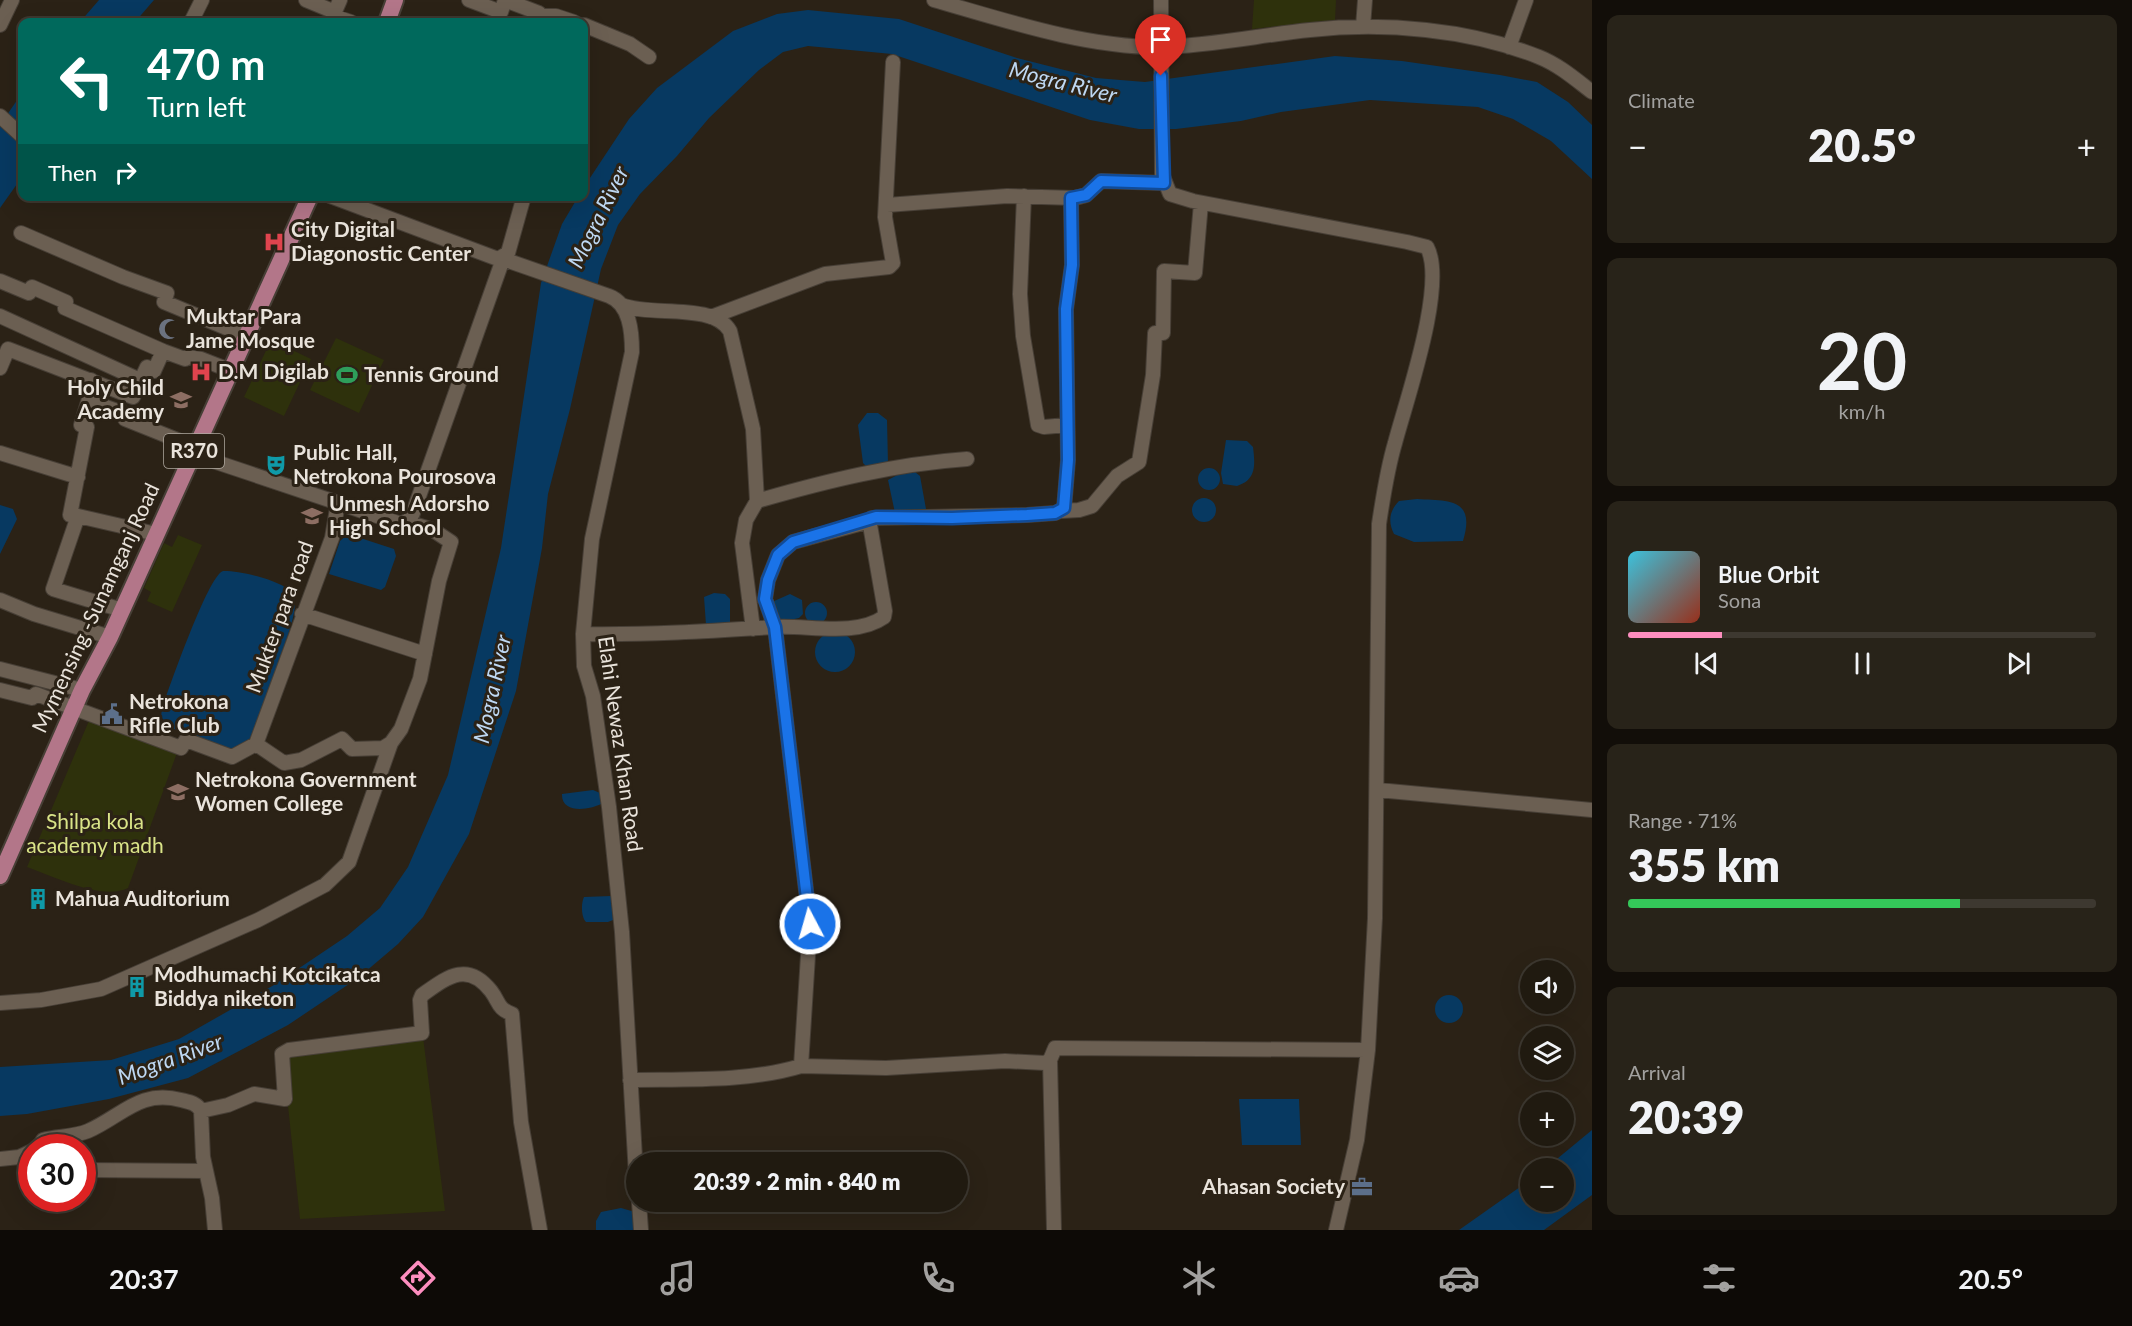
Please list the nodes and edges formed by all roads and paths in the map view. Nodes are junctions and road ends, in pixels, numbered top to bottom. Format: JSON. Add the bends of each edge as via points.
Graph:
{"nodes":[{"id":1,"x":12,"y":0,"type":"edge"},
{"id":2,"x":202,"y":0,"type":"edge"},
{"id":3,"x":306,"y":0,"type":"edge"},
{"id":4,"x":395,"y":0,"type":"edge"},
{"id":5,"x":469,"y":0,"type":"edge"},
{"id":6,"x":505,"y":0,"type":"edge"},
{"id":7,"x":934,"y":0,"type":"edge"},
{"id":8,"x":1161,"y":0,"type":"edge"},
{"id":9,"x":1365,"y":0,"type":"edge"},
{"id":10,"x":1526,"y":0,"type":"edge"},
{"id":11,"x":526,"y":4,"type":"edge"},
{"id":12,"x":337,"y":6,"type":"edge"},
{"id":13,"x":539,"y":13,"type":"edge"},
{"id":14,"x":193,"y":18,"type":"edge"},
{"id":15,"x":339,"y":18,"type":"edge"},
{"id":16,"x":388,"y":18,"type":"edge"},
{"id":17,"x":562,"y":18,"type":"edge"},
{"id":18,"x":0,"y":25,"type":"edge"},
{"id":19,"x":1363,"y":27,"type":"junction"},
{"id":20,"x":588,"y":28,"type":"edge"},
{"id":21,"x":1509,"y":47,"type":"junction"},
{"id":22,"x":1160,"y":52,"type":"junction"},
{"id":23,"x":649,"y":57,"type":"dead end"},
{"id":24,"x":893,"y":62,"type":"dead end"},
{"id":25,"x":1592,"y":92,"type":"edge"},
{"id":26,"x":0,"y":116,"type":"edge"},
{"id":27,"x":18,"y":132,"type":"edge"},
{"id":28,"x":1164,"y":183,"type":"junction"},
{"id":29,"x":1024,"y":196,"type":"junction"},
{"id":30,"x":1071,"y":198,"type":"junction"},
{"id":31,"x":308,"y":201,"type":"edge"},
{"id":32,"x":343,"y":201,"type":"edge"},
{"id":33,"x":523,"y":201,"type":"edge"},
{"id":34,"x":1201,"y":202,"type":"junction"},
{"id":35,"x":887,"y":205,"type":"junction"},
{"id":36,"x":21,"y":233,"type":"dead end"},
{"id":37,"x":503,"y":259,"type":"junction"},
{"id":38,"x":0,"y":281,"type":"edge"},
{"id":39,"x":622,"y":304,"type":"junction"},
{"id":40,"x":0,"y":316,"type":"edge"},
{"id":41,"x":711,"y":317,"type":"junction"},
{"id":42,"x":246,"y":336,"type":"junction"},
{"id":43,"x":163,"y":351,"type":"junction"},
{"id":44,"x":0,"y":369,"type":"edge"},
{"id":45,"x":229,"y":370,"type":"junction"},
{"id":46,"x":91,"y":380,"type":"junction"},
{"id":47,"x":140,"y":380,"type":"junction"},
{"id":48,"x":88,"y":401,"type":"junction"},
{"id":49,"x":1067,"y":425,"type":"junction"},
{"id":50,"x":194,"y":450,"type":"junction"},
{"id":51,"x":0,"y":453,"type":"edge"},
{"id":52,"x":968,"y":459,"type":"dead end"},
{"id":53,"x":78,"y":477,"type":"junction"},
{"id":54,"x":757,"y":501,"type":"junction"},
{"id":55,"x":338,"y":503,"type":"junction"},
{"id":56,"x":1061,"y":511,"type":"junction"},
{"id":57,"x":78,"y":516,"type":"junction"},
{"id":58,"x":870,"y":521,"type":"junction"},
{"id":59,"x":407,"y":522,"type":"junction"},
{"id":60,"x":156,"y":534,"type":"junction"},
{"id":61,"x":0,"y":600,"type":"edge"},
{"id":62,"x":122,"y":610,"type":"junction"},
{"id":63,"x":302,"y":614,"type":"junction"},
{"id":64,"x":775,"y":627,"type":"junction"},
{"id":65,"x":753,"y":629,"type":"junction"},
{"id":66,"x":583,"y":634,"type":"junction"},
{"id":67,"x":110,"y":637,"type":"junction"},
{"id":68,"x":425,"y":654,"type":"junction"},
{"id":69,"x":0,"y":669,"type":"edge"},
{"id":70,"x":0,"y":690,"type":"edge"},
{"id":71,"x":82,"y":690,"type":"junction"},
{"id":72,"x":74,"y":708,"type":"junction"},
{"id":73,"x":391,"y":743,"type":"junction"},
{"id":74,"x":256,"y":744,"type":"junction"},
{"id":75,"x":1378,"y":790,"type":"junction"},
{"id":76,"x":1592,"y":810,"type":"edge"},
{"id":77,"x":0,"y":876,"type":"edge"},
{"id":78,"x":0,"y":1003,"type":"edge"},
{"id":79,"x":1368,"y":1050,"type":"junction"},
{"id":80,"x":1050,"y":1060,"type":"junction"},
{"id":81,"x":801,"y":1066,"type":"junction"},
{"id":82,"x":630,"y":1080,"type":"junction"},
{"id":83,"x":201,"y":1111,"type":"junction"},
{"id":84,"x":74,"y":1134,"type":"edge"},
{"id":85,"x":635,"y":1152,"type":"edge"},
{"id":86,"x":18,"y":1157,"type":"edge"},
{"id":87,"x":0,"y":1159,"type":"edge"},
{"id":88,"x":96,"y":1170,"type":"edge"},
{"id":89,"x":206,"y":1171,"type":"junction"},
{"id":90,"x":640,"y":1212,"type":"edge"},
{"id":91,"x":215,"y":1230,"type":"edge"},
{"id":92,"x":540,"y":1230,"type":"edge"},
{"id":93,"x":641,"y":1230,"type":"edge"},
{"id":94,"x":1054,"y":1230,"type":"edge"},
{"id":95,"x":1336,"y":1230,"type":"edge"}],
"edges":[{"from":1,"to":18,"type":"street"},
{"from":2,"to":14,"type":"street"},
{"from":3,"to":12,"type":"street"},
{"from":4,"to":16,"type":"main road"},
{"from":5,"to":6,"type":"street","via":[[501,12]]},
{"from":6,"to":11,"type":"street"},
{"from":7,"to":22,"type":"street","via":[[1080,38]]},
{"from":8,"to":22,"type":"street"},
{"from":9,"to":19,"type":"street"},
{"from":10,"to":21,"type":"street"},
{"from":11,"to":13,"type":"street"},
{"from":12,"to":15,"type":"street","via":[[333,16]]},
{"from":13,"to":17,"type":"street"},
{"from":19,"to":21,"type":"street","via":[[1438,33]]},
{"from":19,"to":22,"type":"street","via":[[1314,30]]},
{"from":20,"to":23,"type":"street","via":[[630,44]]},
{"from":21,"to":25,"type":"street","via":[[1562,69]]},
{"from":22,"to":28,"type":"street"},
{"from":24,"to":35,"type":"street"},
{"from":26,"to":27,"type":"street"},
{"from":28,"to":30,"type":"street","via":[[1101,181],[1086,195]]},
{"from":28,"to":34,"type":"street","via":[[1170,194]]},
{"from":29,"to":30,"type":"street"},
{"from":29,"to":35,"type":"street"},
{"from":29,"to":49,"type":"street","via":[[1020,294],[1038,425]]},
{"from":30,"to":49,"type":"street","via":[[1072,265],[1066,309]]},
{"from":31,"to":42,"type":"main road","name":"Mymensing -Sunamganj Road","number":"R370"},
{"from":32,"to":37,"type":"street","via":[[474,252]]},
{"from":33,"to":37,"type":"street"},
{"from":34,"to":56,"type":"street","via":[[1195,273],[1164,272],[1163,333],[1155,333],[1153,375],[1139,462],[1117,476],[1092,506]]},
{"from":34,"to":75,"type":"street","via":[[1407,242],[1427,247],[1432,258],[1426,322],[1384,488],[1379,524]]},
{"from":35,"to":41,"type":"street","via":[[885,217],[893,263],[889,267],[825,274]]},
{"from":36,"to":42,"type":"street","via":[[167,293],[164,302]]},
{"from":37,"to":39,"type":"street"},
{"from":37,"to":59,"type":"street"},
{"from":38,"to":43,"type":"street","via":[[28,293],[32,287],[50,294],[66,302],[65,308]]},
{"from":39,"to":41,"type":"street","via":[[642,310]]},
{"from":39,"to":66,"type":"street","name":"Elahi Newaz Khan Road","via":[[632,352],[592,539]]},
{"from":40,"to":47,"type":"street"},
{"from":41,"to":54,"type":"street","via":[[727,326],[732,338],[753,429]]},
{"from":42,"to":45,"type":"main road","name":"Mymensing -Sunamganj Road","number":"R370"},
{"from":43,"to":45,"type":"street"},
{"from":43,"to":47,"type":"street","via":[[154,371],[147,367]]},
{"from":44,"to":46,"type":"street","via":[[8,349]]},
{"from":45,"to":50,"type":"main road","name":"Mymensing -Sunamganj Road","number":"R370"},
{"from":46,"to":47,"type":"street","via":[[133,397]]},
{"from":46,"to":48,"type":"street"},
{"from":48,"to":50,"type":"street","via":[[126,414],[125,419]]},
{"from":48,"to":53,"type":"street","via":[[81,425],[87,427]]},
{"from":49,"to":56,"type":"street","via":[[1066,506]]},
{"from":50,"to":55,"type":"street"},
{"from":50,"to":60,"type":"main road","name":"Mymensing -Sunamganj Road","number":"R370"},
{"from":51,"to":53,"type":"street"},
{"from":52,"to":54,"type":"street","via":[[918,462],[857,474]]},
{"from":53,"to":57,"type":"street","via":[[70,514]]},
{"from":54,"to":65,"type":"street","via":[[746,520],[742,543]]},
{"from":55,"to":59,"type":"street","via":[[401,524]]},
{"from":55,"to":63,"type":"street","name":"Mukter para road","via":[[332,538]]},
{"from":56,"to":58,"type":"street","via":[[952,518],[876,517]]},
{"from":57,"to":60,"type":"street"},
{"from":57,"to":62,"type":"street","via":[[53,589]]},
{"from":58,"to":64,"type":"street","via":[[793,542],[778,555],[765,599]]},
{"from":58,"to":64,"type":"street","via":[[883,618],[848,627]]},
{"from":59,"to":68,"type":"street","via":[[434,530],[451,542]]},
{"from":60,"to":62,"type":"main road","name":"Mymensing -Sunamganj Road","number":"R370"},
{"from":61,"to":67,"type":"street"},
{"from":62,"to":67,"type":"main road","name":"Mymensing -Sunamganj Road","number":"R370"},
{"from":63,"to":68,"type":"street"},
{"from":63,"to":74,"type":"street","name":"Mukter para road"},
{"from":64,"to":65,"type":"street"},
{"from":64,"to":81,"type":"street","via":[[810,924]]},
{"from":65,"to":66,"type":"street"},
{"from":66,"to":82,"type":"street","name":"Elahi Newaz Khan Road","via":[[585,674],[593,696],[609,807],[622,932]]},
{"from":67,"to":71,"type":"main road","name":"Mymensing -Sunamganj Road","number":"R370"},
{"from":68,"to":73,"type":"street","via":[[401,729]]},
{"from":69,"to":71,"type":"street"},
{"from":70,"to":72,"type":"street","via":[[32,698],[36,694]]},
{"from":71,"to":72,"type":"main road","name":"Mymensing -Sunamganj Road","number":"R370"},
{"from":72,"to":74,"type":"street","via":[[182,748],[186,740],[232,757]]},
{"from":72,"to":77,"type":"main road","name":"Mymensing -Sunamganj Road","number":"R370"},
{"from":73,"to":74,"type":"street","via":[[383,748],[352,749],[342,739],[301,760],[284,763]]},
{"from":73,"to":78,"type":"street","via":[[349,862],[326,885],[258,920],[101,989]]},
{"from":75,"to":76,"type":"street"},
{"from":75,"to":79,"type":"street"},
{"from":79,"to":80,"type":"street","via":[[1055,1048]]},
{"from":79,"to":95,"type":"street","via":[[1357,1140]]},
{"from":80,"to":81,"type":"street","via":[[886,1068]]},
{"from":80,"to":94,"type":"street"},
{"from":81,"to":82,"type":"street","via":[[738,1076]]},
{"from":82,"to":85,"type":"street","name":"Elahi Newaz Khan Road"},
{"from":83,"to":84,"type":"street","via":[[195,1104],[154,1096],[89,1131]]},
{"from":83,"to":89,"type":"street"},
{"from":83,"to":92,"type":"street","via":[[254,1094],[285,1099],[282,1054],[289,1050],[422,1033],[422,995],[449,975],[472,976],[487,987],[503,1012],[512,1014],[521,1122]]},
{"from":86,"to":87,"type":"street"},
{"from":88,"to":89,"type":"street"},
{"from":89,"to":91,"type":"street"},
{"from":90,"to":93,"type":"street"}]}
